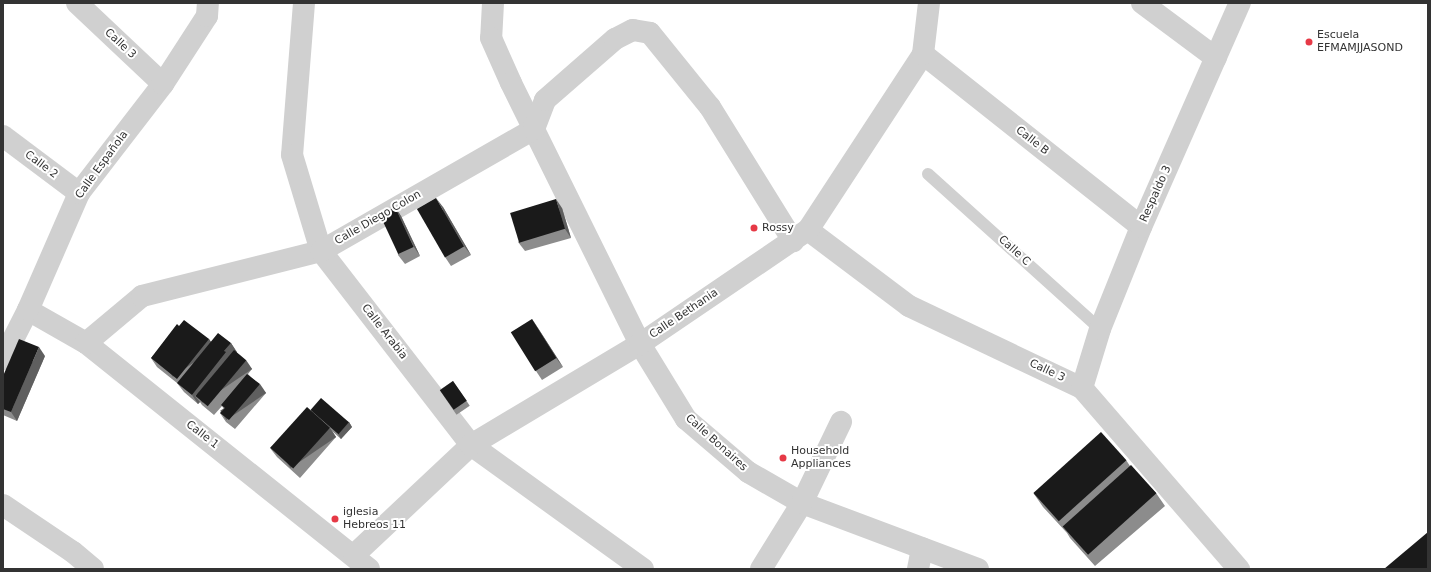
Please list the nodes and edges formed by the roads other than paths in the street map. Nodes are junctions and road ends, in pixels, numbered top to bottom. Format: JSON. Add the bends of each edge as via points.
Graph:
{"nodes":[{"id":1,"x":77,"y":3,"type":"edge"},
{"id":2,"x":208,"y":3,"type":"edge"},
{"id":3,"x":304,"y":3,"type":"edge"},
{"id":4,"x":493,"y":3,"type":"edge"},
{"id":5,"x":929,"y":3,"type":"edge"},
{"id":6,"x":1142,"y":3,"type":"edge"},
{"id":7,"x":1240,"y":3,"type":"edge"},
{"id":8,"x":923,"y":54,"type":"junction"},
{"id":9,"x":1216,"y":58,"type":"junction"},
{"id":10,"x":163,"y":84,"type":"junction"},
{"id":11,"x":534,"y":129,"type":"junction"},
{"id":12,"x":3,"y":136,"type":"edge"},
{"id":13,"x":928,"y":174,"type":"dead end"},
{"id":14,"x":79,"y":193,"type":"junction"},
{"id":15,"x":1141,"y":226,"type":"junction"},
{"id":16,"x":801,"y":235,"type":"junction"},
{"id":17,"x":321,"y":251,"type":"junction"},
{"id":18,"x":28,"y":310,"type":"junction"},
{"id":19,"x":1100,"y":329,"type":"junction"},
{"id":20,"x":86,"y":343,"type":"junction"},
{"id":21,"x":640,"y":344,"type":"junction"},
{"id":22,"x":4,"y":350,"type":"edge"},
{"id":23,"x":1082,"y":388,"type":"junction"},
{"id":24,"x":841,"y":422,"type":"dead end"},
{"id":25,"x":471,"y":445,"type":"junction"},
{"id":26,"x":802,"y":503,"type":"junction"},
{"id":27,"x":3,"y":505,"type":"edge"},
{"id":28,"x":920,"y":559,"type":"edge"},
{"id":29,"x":361,"y":562,"type":"edge"},
{"id":30,"x":93,"y":569,"type":"edge"},
{"id":31,"x":643,"y":569,"type":"edge"},
{"id":32,"x":761,"y":569,"type":"edge"},
{"id":33,"x":978,"y":569,"type":"edge"},
{"id":34,"x":1238,"y":569,"type":"edge"}],
"edges":[{"from":1,"to":10,"type":"street","name":"Calle 3"},
{"from":2,"to":10,"type":"street","name":"Calle Española","via":[[207,16]]},
{"from":3,"to":17,"type":"street","name":"Calle Arabia","via":[[292,155]]},
{"from":4,"to":11,"type":"street","name":"Calle Bonaires","via":[[491,38]]},
{"from":5,"to":8,"type":"street","name":"Calle Bethania"},
{"from":6,"to":9,"type":"street"},
{"from":7,"to":9,"type":"street","name":"Respaldo 3"},
{"from":8,"to":15,"type":"street","name":"Calle B"},
{"from":8,"to":16,"type":"street","name":"Calle Bethania"},
{"from":9,"to":15,"type":"street","name":"Respaldo 3"},
{"from":10,"to":14,"type":"street","name":"Calle Española"},
{"from":11,"to":16,"type":"street","via":[[545,100],[615,39],[633,30],[650,33],[710,107]]},
{"from":11,"to":17,"type":"street","name":"Calle Diego Colon"},
{"from":11,"to":21,"type":"street","name":"Calle Bonaires"},
{"from":12,"to":14,"type":"street","name":"Calle 2"},
{"from":13,"to":19,"type":"lane","name":"Calle C"},
{"from":14,"to":18,"type":"street","name":"Calle Española"},
{"from":15,"to":19,"type":"street","name":"Respaldo 3"},
{"from":16,"to":21,"type":"street","name":"Calle Bethania"},
{"from":16,"to":23,"type":"street","name":"Calle 3","via":[[909,306]]},
{"from":17,"to":20,"type":"street","name":"Calle Diego Colon","via":[[142,296]]},
{"from":17,"to":25,"type":"street","name":"Calle Arabia"},
{"from":18,"to":20,"type":"street","name":"Calle 1"},
{"from":18,"to":22,"type":"street","name":"Calle Española"},
{"from":19,"to":23,"type":"street","name":"Respaldo 3"},
{"from":20,"to":29,"type":"street","name":"Calle 1"},
{"from":21,"to":25,"type":"street","name":"Calle Bethania"},
{"from":21,"to":26,"type":"street","name":"Calle Bonaires","via":[[686,419],[748,472]]},
{"from":23,"to":34,"type":"street","name":"Calle 3"},
{"from":24,"to":26,"type":"street"},
{"from":25,"to":29,"type":"street","name":"Calle Bethania"},
{"from":25,"to":31,"type":"street","name":"Calle Arabia"},
{"from":26,"to":28,"type":"street","name":"Calle Bonaires"},
{"from":26,"to":32,"type":"street"},
{"from":27,"to":30,"type":"street","via":[[73,552]]},
{"from":28,"to":33,"type":"street","name":"Calle Bonaires"}]}
